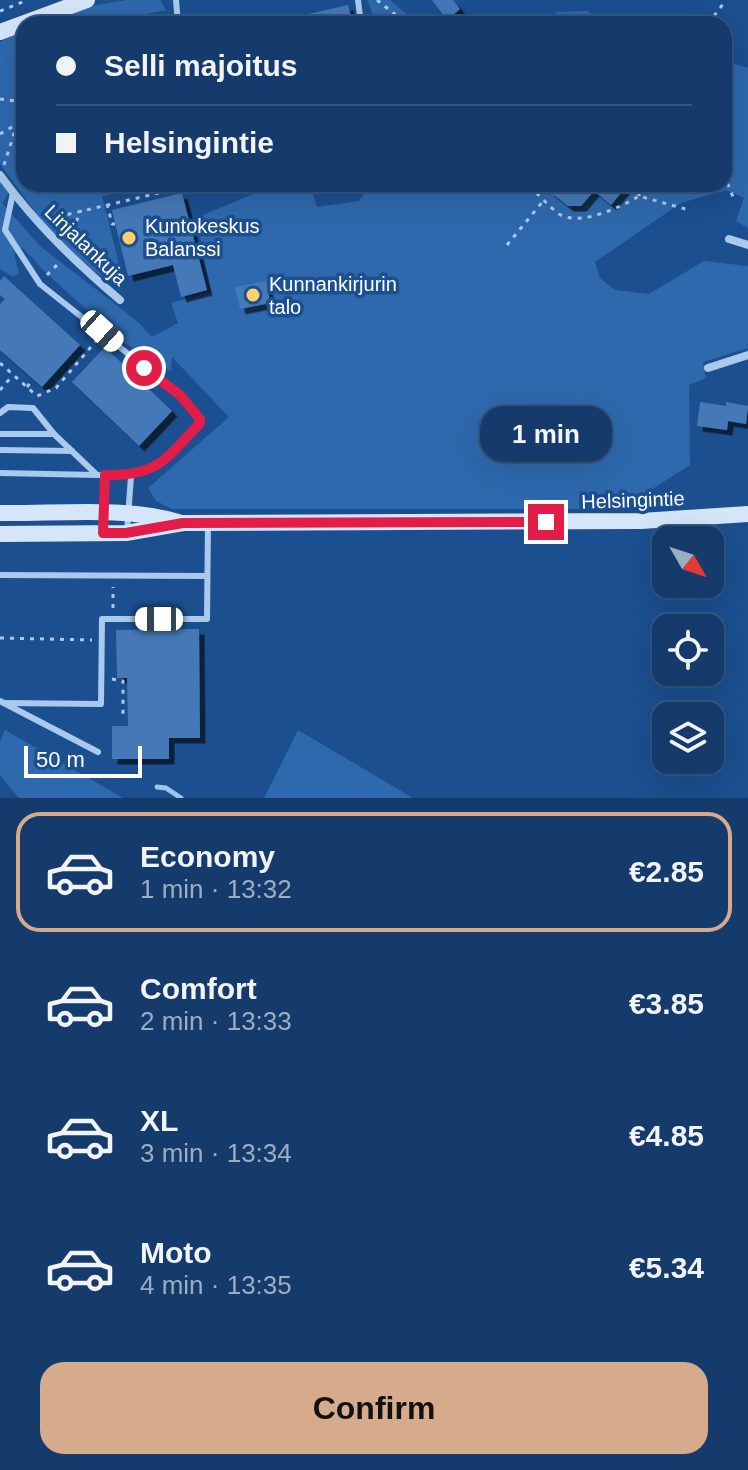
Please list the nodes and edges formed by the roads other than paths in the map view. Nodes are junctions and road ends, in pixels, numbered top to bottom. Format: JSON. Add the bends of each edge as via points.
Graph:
{"nodes":[{"id":1,"x":87,"y":0,"type":"edge"},
{"id":2,"x":44,"y":16,"type":"edge"},
{"id":3,"x":1,"y":176,"type":"edge"},
{"id":4,"x":13,"y":193,"type":"junction"},
{"id":5,"x":729,"y":239,"type":"dead end"},
{"id":6,"x":748,"y":245,"type":"edge"},
{"id":7,"x":120,"y":300,"type":"dead end"},
{"id":8,"x":748,"y":355,"type":"edge"},
{"id":9,"x":708,"y":368,"type":"dead end"},
{"id":10,"x":0,"y":413,"type":"edge"},
{"id":11,"x":0,"y":434,"type":"edge"},
{"id":12,"x":54,"y":434,"type":"junction"},
{"id":13,"x":0,"y":450,"type":"edge"},
{"id":14,"x":72,"y":451,"type":"junction"},
{"id":15,"x":0,"y":473,"type":"edge"},
{"id":16,"x":101,"y":475,"type":"junction"},
{"id":17,"x":131,"y":476,"type":"junction"},
{"id":18,"x":0,"y":513,"type":"edge"},
{"id":19,"x":128,"y":513,"type":"junction"},
{"id":20,"x":104,"y":514,"type":"junction"},
{"id":21,"x":748,"y":514,"type":"edge"},
{"id":22,"x":183,"y":523,"type":"junction"},
{"id":23,"x":208,"y":523,"type":"junction"},
{"id":24,"x":103,"y":533,"type":"junction"},
{"id":25,"x":126,"y":533,"type":"junction"},
{"id":26,"x":0,"y":534,"type":"edge"},
{"id":27,"x":0,"y":575,"type":"edge"},
{"id":28,"x":207,"y":576,"type":"junction"},
{"id":29,"x":2,"y":702,"type":"edge"},
{"id":30,"x":98,"y":752,"type":"dead end"}],
"edges":[{"from":1,"to":2,"type":"street"},
{"from":3,"to":4,"type":"street","name":"Linjalankuja"},
{"from":4,"to":7,"type":"street","name":"Linjalankuja","via":[[64,252]]},
{"from":4,"to":17,"type":"lane","via":[[5,230],[40,284],[180,395],[200,419],[158,467]]},
{"from":5,"to":6,"type":"street"},
{"from":8,"to":9,"type":"street"},
{"from":10,"to":12,"type":"lane","via":[[8,407],[33,408]]},
{"from":11,"to":12,"type":"lane"},
{"from":12,"to":14,"type":"lane"},
{"from":13,"to":14,"type":"lane"},
{"from":14,"to":16,"type":"lane"},
{"from":15,"to":16,"type":"lane"},
{"from":16,"to":17,"type":"lane"},
{"from":16,"to":20,"type":"lane"},
{"from":17,"to":19,"type":"lane"},
{"from":18,"to":20,"type":"street","name":"Helsingintie"},
{"from":19,"to":20,"type":"street","name":"Helsingintie"},
{"from":19,"to":22,"type":"street","name":"Helsingintie"},
{"from":19,"to":25,"type":"lane"},
{"from":20,"to":24,"type":"lane"},
{"from":21,"to":23,"type":"street","name":"Helsingintie","via":[[641,521]]},
{"from":22,"to":23,"type":"street","name":"Helsingintie"},
{"from":22,"to":25,"type":"street","name":"Helsingintie"},
{"from":23,"to":28,"type":"lane"},
{"from":24,"to":25,"type":"street","name":"Helsingintie"},
{"from":24,"to":26,"type":"street","name":"Helsingintie"},
{"from":27,"to":28,"type":"lane"},
{"from":28,"to":29,"type":"lane","via":[[207,619],[102,619],[101,704]]},
{"from":29,"to":30,"type":"lane"}]}
